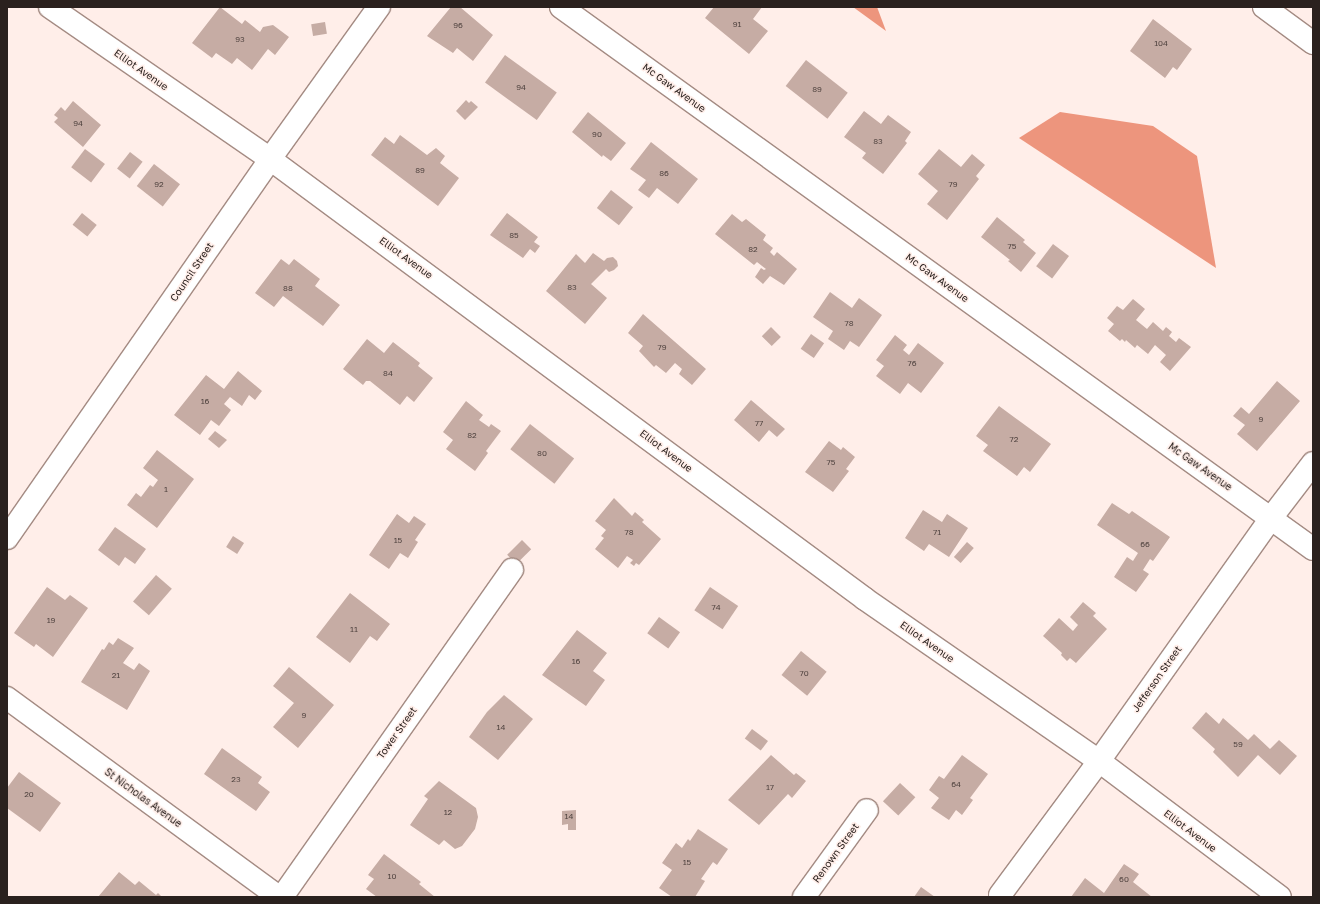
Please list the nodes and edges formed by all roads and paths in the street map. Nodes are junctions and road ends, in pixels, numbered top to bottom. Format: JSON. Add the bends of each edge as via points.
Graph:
{"nodes":[{"id":1,"x":50,"y":7,"type":"edge"},
{"id":2,"x":379,"y":7,"type":"edge"},
{"id":3,"x":560,"y":7,"type":"edge"},
{"id":4,"x":1264,"y":7,"type":"edge"},
{"id":5,"x":1313,"y":43,"type":"edge"},
{"id":6,"x":270,"y":159,"type":"junction"},
{"id":7,"x":1313,"y":463,"type":"edge"},
{"id":8,"x":1271,"y":518,"type":"junction"},
{"id":9,"x":7,"y":538,"type":"edge"},
{"id":10,"x":1313,"y":549,"type":"edge"},
{"id":11,"x":512,"y":570,"type":"dead end"},
{"id":12,"x":7,"y":698,"type":"edge"},
{"id":13,"x":1099,"y":762,"type":"junction"},
{"id":14,"x":867,"y":810,"type":"dead end"},
{"id":15,"x":1000,"y":895,"type":"dead end"},
{"id":16,"x":280,"y":897,"type":"edge"},
{"id":17,"x":804,"y":897,"type":"edge"},
{"id":18,"x":1280,"y":897,"type":"edge"}],
"edges":[{"from":1,"to":6,"type":"street","name":"Elliot Avenue"},
{"from":2,"to":6,"type":"street","name":"Council Street"},
{"from":3,"to":8,"type":"street","name":"Mc Gaw Avenue"},
{"from":4,"to":5,"type":"street"},
{"from":6,"to":9,"type":"street","name":"Council Street"},
{"from":6,"to":13,"type":"street","name":"Elliot Avenue","via":[[865,599]]},
{"from":7,"to":8,"type":"street","name":"Jefferson Street"},
{"from":8,"to":10,"type":"street","name":"Mc Gaw Avenue"},
{"from":8,"to":13,"type":"street","name":"Jefferson Street"},
{"from":11,"to":16,"type":"street","name":"Tower Street"},
{"from":12,"to":16,"type":"street","name":"St Nicholas Avenue"},
{"from":13,"to":15,"type":"street","name":"Jefferson Street"},
{"from":13,"to":18,"type":"street","name":"Elliot Avenue"},
{"from":14,"to":17,"type":"street","name":"Renown Street"}]}
